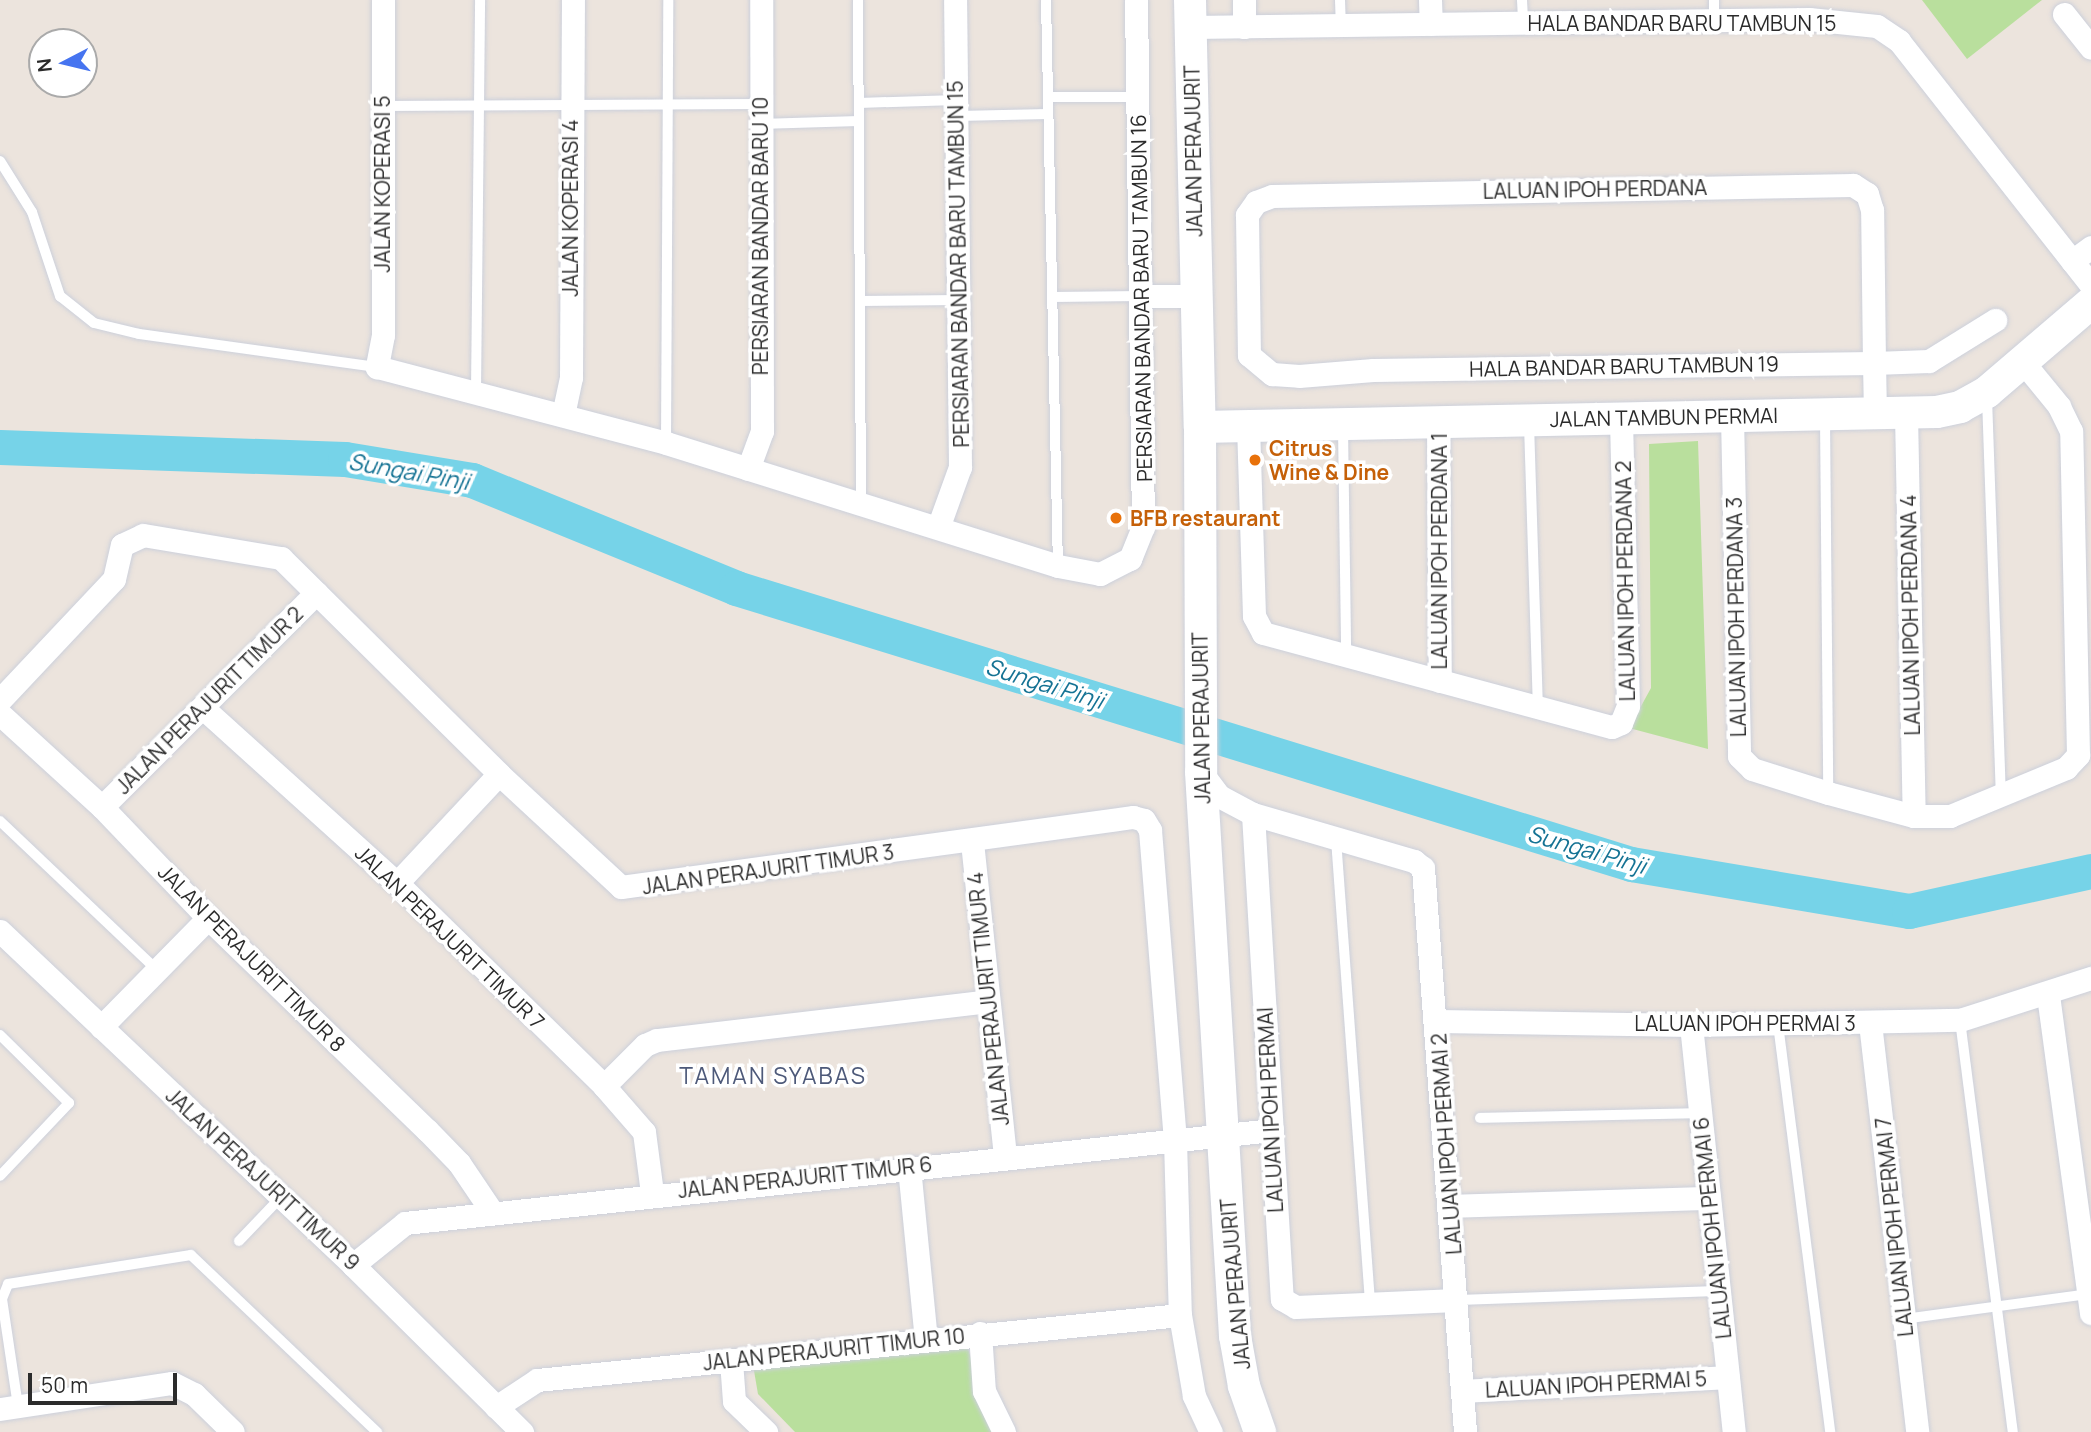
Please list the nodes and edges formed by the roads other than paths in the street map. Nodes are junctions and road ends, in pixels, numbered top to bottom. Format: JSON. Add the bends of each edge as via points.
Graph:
{"nodes":[{"id":1,"x":383,"y":0,"type":"edge"},
{"id":2,"x":480,"y":0,"type":"edge"},
{"id":3,"x":573,"y":0,"type":"edge"},
{"id":4,"x":667,"y":0,"type":"edge"},
{"id":5,"x":761,"y":0,"type":"edge"},
{"id":6,"x":858,"y":0,"type":"edge"},
{"id":7,"x":955,"y":0,"type":"edge"},
{"id":8,"x":1046,"y":0,"type":"edge"},
{"id":9,"x":1136,"y":0,"type":"edge"},
{"id":10,"x":1244,"y":0,"type":"edge"},
{"id":11,"x":1340,"y":0,"type":"edge"},
{"id":12,"x":1430,"y":0,"type":"edge"},
{"id":13,"x":1809,"y":9,"type":"edge"},
{"id":14,"x":1621,"y":10,"type":"edge"},
{"id":15,"x":1714,"y":10,"type":"edge"},
{"id":16,"x":1522,"y":11,"type":"edge"},
{"id":17,"x":1190,"y":14,"type":"edge"},
{"id":18,"x":2064,"y":14,"type":"dead end"},
{"id":19,"x":1430,"y":24,"type":"junction"},
{"id":20,"x":1341,"y":26,"type":"junction"},
{"id":21,"x":1244,"y":27,"type":"junction"},
{"id":22,"x":2091,"y":48,"type":"edge"},
{"id":23,"x":1048,"y":97,"type":"junction"},
{"id":24,"x":1138,"y":97,"type":"junction"},
{"id":25,"x":859,"y":103,"type":"junction"},
{"id":26,"x":381,"y":106,"type":"junction"},
{"id":27,"x":479,"y":106,"type":"junction"},
{"id":28,"x":570,"y":106,"type":"junction"},
{"id":29,"x":667,"y":106,"type":"junction"},
{"id":30,"x":958,"y":108,"type":"junction"},
{"id":31,"x":759,"y":114,"type":"junction"},
{"id":32,"x":1048,"y":114,"type":"junction"},
{"id":33,"x":859,"y":121,"type":"junction"},
{"id":34,"x":0,"y":162,"type":"edge"},
{"id":35,"x":2091,"y":247,"type":"edge"},
{"id":36,"x":2072,"y":261,"type":"junction"},
{"id":37,"x":2091,"y":285,"type":"edge"},
{"id":38,"x":1142,"y":296,"type":"junction"},
{"id":39,"x":1195,"y":296,"type":"junction"},
{"id":40,"x":1052,"y":297,"type":"junction"},
{"id":41,"x":959,"y":300,"type":"junction"},
{"id":42,"x":860,"y":301,"type":"junction"},
{"id":43,"x":2091,"y":303,"type":"edge"},
{"id":44,"x":1995,"y":320,"type":"dead end"},
{"id":45,"x":1248,"y":355,"type":"joint"},
{"id":46,"x":2024,"y":362,"type":"junction"},
{"id":47,"x":1874,"y":363,"type":"junction"},
{"id":48,"x":377,"y":367,"type":"junction"},
{"id":49,"x":476,"y":391,"type":"junction"},
{"id":50,"x":1987,"y":392,"type":"junction"},
{"id":51,"x":1906,"y":413,"type":"junction"},
{"id":52,"x":1825,"y":414,"type":"junction"},
{"id":53,"x":1874,"y":414,"type":"junction"},
{"id":54,"x":563,"y":415,"type":"junction"},
{"id":55,"x":1732,"y":416,"type":"junction"},
{"id":56,"x":1621,"y":418,"type":"junction"},
{"id":57,"x":1529,"y":420,"type":"junction"},
{"id":58,"x":1438,"y":422,"type":"junction"},
{"id":59,"x":1343,"y":424,"type":"junction"},
{"id":60,"x":1248,"y":425,"type":"junction"},
{"id":61,"x":1200,"y":427,"type":"junction"},
{"id":62,"x":666,"y":443,"type":"junction"},
{"id":63,"x":748,"y":469,"type":"junction"},
{"id":64,"x":861,"y":503,"type":"junction"},
{"id":65,"x":939,"y":525,"type":"junction"},
{"id":66,"x":1058,"y":566,"type":"junction"},
{"id":67,"x":316,"y":593,"type":"junction"},
{"id":68,"x":1346,"y":655,"type":"junction"},
{"id":69,"x":1440,"y":681,"type":"junction"},
{"id":70,"x":0,"y":699,"type":"edge"},
{"id":71,"x":203,"y":708,"type":"junction"},
{"id":72,"x":1538,"y":709,"type":"junction"},
{"id":73,"x":0,"y":714,"type":"edge"},
{"id":74,"x":1200,"y":772,"type":"junction"},
{"id":75,"x":499,"y":774,"type":"junction"},
{"id":76,"x":1828,"y":793,"type":"junction"},
{"id":77,"x":2001,"y":797,"type":"junction"},
{"id":78,"x":102,"y":807,"type":"junction"},
{"id":79,"x":1253,"y":814,"type":"junction"},
{"id":80,"x":1914,"y":816,"type":"junction"},
{"id":81,"x":0,"y":821,"type":"edge"},
{"id":82,"x":1336,"y":839,"type":"junction"},
{"id":83,"x":972,"y":842,"type":"junction"},
{"id":84,"x":397,"y":883,"type":"junction"},
{"id":85,"x":208,"y":918,"type":"junction"},
{"id":86,"x":0,"y":931,"type":"edge"},
{"id":87,"x":157,"y":970,"type":"junction"},
{"id":88,"x":2091,"y":978,"type":"edge"},
{"id":89,"x":2048,"y":995,"type":"junction"},
{"id":90,"x":988,"y":1001,"type":"junction"},
{"id":91,"x":1959,"y":1020,"type":"junction"},
{"id":92,"x":1437,"y":1021,"type":"junction"},
{"id":93,"x":1870,"y":1023,"type":"junction"},
{"id":94,"x":1778,"y":1024,"type":"junction"},
{"id":95,"x":1691,"y":1025,"type":"junction"},
{"id":96,"x":101,"y":1027,"type":"junction"},
{"id":97,"x":0,"y":1035,"type":"edge"},
{"id":98,"x":604,"y":1086,"type":"junction"},
{"id":99,"x":1700,"y":1113,"type":"junction"},
{"id":100,"x":1480,"y":1118,"type":"dead end"},
{"id":101,"x":1272,"y":1130,"type":"junction"},
{"id":102,"x":1224,"y":1135,"type":"junction"},
{"id":103,"x":1175,"y":1140,"type":"junction"},
{"id":104,"x":1005,"y":1157,"type":"junction"},
{"id":105,"x":909,"y":1167,"type":"junction"},
{"id":106,"x":0,"y":1176,"type":"edge"},
{"id":107,"x":652,"y":1193,"type":"junction"},
{"id":108,"x":281,"y":1197,"type":"junction"},
{"id":109,"x":1709,"y":1198,"type":"junction"},
{"id":110,"x":1450,"y":1206,"type":"junction"},
{"id":111,"x":492,"y":1212,"type":"junction"},
{"id":112,"x":239,"y":1241,"type":"dead end"},
{"id":113,"x":353,"y":1265,"type":"junction"},
{"id":114,"x":1719,"y":1291,"type":"junction"},
{"id":115,"x":1456,"y":1300,"type":"junction"},
{"id":116,"x":1370,"y":1303,"type":"junction"},
{"id":117,"x":2090,"y":1303,"type":"edge"},
{"id":118,"x":1996,"y":1307,"type":"junction"},
{"id":119,"x":1180,"y":1315,"type":"junction"},
{"id":120,"x":1904,"y":1319,"type":"junction"},
{"id":121,"x":980,"y":1333,"type":"junction"},
{"id":122,"x":926,"y":1340,"type":"junction"},
{"id":123,"x":731,"y":1361,"type":"junction"},
{"id":124,"x":1728,"y":1377,"type":"junction"},
{"id":125,"x":1463,"y":1391,"type":"junction"},
{"id":126,"x":9,"y":1407,"type":"edge"},
{"id":127,"x":496,"y":1407,"type":"junction"},
{"id":128,"x":233,"y":1432,"type":"edge"},
{"id":129,"x":377,"y":1432,"type":"edge"},
{"id":130,"x":522,"y":1432,"type":"edge"},
{"id":131,"x":766,"y":1432,"type":"edge"},
{"id":132,"x":1004,"y":1432,"type":"edge"},
{"id":133,"x":1211,"y":1432,"type":"edge"},
{"id":134,"x":1260,"y":1432,"type":"edge"},
{"id":135,"x":1465,"y":1432,"type":"edge"},
{"id":136,"x":1734,"y":1432,"type":"edge"},
{"id":137,"x":1830,"y":1432,"type":"edge"},
{"id":138,"x":1917,"y":1432,"type":"edge"},
{"id":139,"x":2014,"y":1432,"type":"edge"}],
"edges":[{"from":1,"to":26,"type":"street","name":"JALAN KOPERASI 5"},
{"from":2,"to":27,"type":"lane"},
{"from":3,"to":28,"type":"street","name":"JALAN KOPERASI 4"},
{"from":4,"to":29,"type":"lane"},
{"from":5,"to":31,"type":"street","name":"PERSIARAN BANDAR BARU 10"},
{"from":6,"to":25,"type":"lane"},
{"from":7,"to":30,"type":"street","name":"PERSIARAN BANDAR BARU TAMBUN 15"},
{"from":8,"to":23,"type":"lane"},
{"from":9,"to":24,"type":"street","name":"PERSIARAN BANDAR BARU TAMBUN 16"},
{"from":10,"to":21,"type":"street"},
{"from":11,"to":20,"type":"lane"},
{"from":12,"to":19,"type":"street"},
{"from":13,"to":15,"type":"street","name":"HALA BANDAR BARU TAMBUN 15"},
{"from":13,"to":36,"type":"street","name":"HALA BANDAR BARU TAMBUN 15","via":[[1877,26],[1894,36]]},
{"from":14,"to":15,"type":"street","name":"HALA BANDAR BARU TAMBUN 15"},
{"from":14,"to":16,"type":"street","name":"HALA BANDAR BARU TAMBUN 15"},
{"from":16,"to":19,"type":"street","name":"HALA BANDAR BARU TAMBUN 15"},
{"from":17,"to":21,"type":"street","name":"HALA BANDAR BARU TAMBUN 15"},
{"from":17,"to":39,"type":"street","name":"JALAN PERAJURIT"},
{"from":18,"to":22,"type":"street"},
{"from":19,"to":20,"type":"street","name":"HALA BANDAR BARU TAMBUN 15"},
{"from":20,"to":21,"type":"street","name":"HALA BANDAR BARU TAMBUN 15"},
{"from":23,"to":24,"type":"lane"},
{"from":23,"to":32,"type":"lane"},
{"from":24,"to":38,"type":"street","name":"PERSIARAN BANDAR BARU TAMBUN 16"},
{"from":25,"to":30,"type":"lane"},
{"from":25,"to":33,"type":"lane"},
{"from":26,"to":27,"type":"lane"},
{"from":26,"to":48,"type":"street","name":"JALAN KOPERASI 5","via":[[383,335]]},
{"from":27,"to":28,"type":"lane"},
{"from":27,"to":49,"type":"lane"},
{"from":28,"to":29,"type":"lane"},
{"from":28,"to":54,"type":"street","name":"JALAN KOPERASI 4","via":[[571,377]]},
{"from":29,"to":31,"type":"lane"},
{"from":29,"to":62,"type":"lane"},
{"from":30,"to":32,"type":"lane"},
{"from":30,"to":41,"type":"street","name":"PERSIARAN BANDAR BARU TAMBUN 15"},
{"from":31,"to":33,"type":"lane"},
{"from":31,"to":63,"type":"street","name":"PERSIARAN BANDAR BARU 10","via":[[762,430]]},
{"from":32,"to":40,"type":"lane"},
{"from":33,"to":42,"type":"lane"},
{"from":34,"to":48,"type":"lane","via":[[32,212],[60,296],[94,323],[139,334]]},
{"from":35,"to":36,"type":"street"},
{"from":36,"to":37,"type":"street","name":"HALA BANDAR BARU TAMBUN 15"},
{"from":38,"to":39,"type":"street"},
{"from":38,"to":40,"type":"lane"},
{"from":38,"to":66,"type":"street","name":"PERSIARAN BANDAR BARU TAMBUN 16","via":[[1140,544],[1124,564],[1100,574]]},
{"from":39,"to":61,"type":"street","name":"JALAN PERAJURIT"},
{"from":40,"to":66,"type":"lane"},
{"from":41,"to":42,"type":"lane"},
{"from":41,"to":65,"type":"street","name":"PERSIARAN BANDAR BARU TAMBUN 15","via":[[960,467]]},
{"from":42,"to":64,"type":"lane"},
{"from":43,"to":46,"type":"street","name":"JALAN TAMBUN PERMAI"},
{"from":44,"to":47,"type":"street","name":"HALA BANDAR BARU TAMBUN 19","via":[[1933,361]]},
{"from":45,"to":47,"type":"street","name":"HALA BANDAR BARU TAMBUN 19","via":[[1272,374],[1298,376],[1373,370]]},
{"from":45,"to":47,"type":"street","name":"LALUAN IPOH PERDANA","via":[[1246,223],[1251,208],[1264,197],[1845,184],[1861,188],[1872,210]]},
{"from":46,"to":50,"type":"street","name":"JALAN TAMBUN PERMAI"},
{"from":46,"to":77,"type":"street","name":"LALUAN IPOH PERDANA 3","via":[[2059,406],[2071,431],[2078,749],[2066,768]]},
{"from":47,"to":53,"type":"street","name":"LALUAN IPOH PERDANA"},
{"from":48,"to":49,"type":"street","name":"PERSIARAN BANDAR BARU TAMBUN 16"},
{"from":49,"to":54,"type":"street","name":"PERSIARAN BANDAR BARU TAMBUN 16"},
{"from":50,"to":51,"type":"street","name":"JALAN TAMBUN PERMAI","via":[[1960,407]]},
{"from":50,"to":77,"type":"lane"},
{"from":51,"to":53,"type":"street","name":"JALAN TAMBUN PERMAI"},
{"from":51,"to":80,"type":"street","name":"LALUAN IPOH PERDANA 4"},
{"from":52,"to":53,"type":"street","name":"JALAN TAMBUN PERMAI"},
{"from":52,"to":55,"type":"street","name":"JALAN TAMBUN PERMAI"},
{"from":52,"to":76,"type":"lane"},
{"from":54,"to":62,"type":"street","name":"PERSIARAN BANDAR BARU TAMBUN 16"},
{"from":55,"to":56,"type":"street","name":"JALAN TAMBUN PERMAI"},
{"from":55,"to":76,"type":"street","name":"LALUAN IPOH PERDANA 3","via":[[1739,756],[1752,769]]},
{"from":56,"to":57,"type":"street","name":"JALAN TAMBUN PERMAI"},
{"from":56,"to":72,"type":"street","name":"LALUAN IPOH PERDANA 2","via":[[1626,715],[1620,723],[1602,726]]},
{"from":57,"to":58,"type":"street","name":"JALAN TAMBUN PERMAI"},
{"from":57,"to":72,"type":"lane"},
{"from":58,"to":59,"type":"street","name":"JALAN TAMBUN PERMAI"},
{"from":58,"to":69,"type":"street","name":"LALUAN IPOH PERDANA 1"},
{"from":59,"to":60,"type":"street","name":"JALAN TAMBUN PERMAI"},
{"from":59,"to":68,"type":"lane"},
{"from":60,"to":61,"type":"street","name":"JALAN TAMBUN PERMAI"},
{"from":60,"to":68,"type":"street","via":[[1255,622],[1269,635]]},
{"from":61,"to":74,"type":"street","name":"JALAN PERAJURIT"},
{"from":62,"to":63,"type":"street","name":"PERSIARAN BANDAR BARU TAMBUN 16"},
{"from":63,"to":64,"type":"street","name":"PERSIARAN BANDAR BARU TAMBUN 16"},
{"from":64,"to":65,"type":"street","name":"PERSIARAN BANDAR BARU TAMBUN 16"},
{"from":65,"to":66,"type":"street","name":"PERSIARAN BANDAR BARU TAMBUN 16"},
{"from":67,"to":70,"type":"street","name":"JALAN PERAJURIT TIMUR 3","via":[[281,558],[143,535],[127,539],[114,579]]},
{"from":67,"to":71,"type":"street","name":"JALAN PERAJURIT TIMUR 2"},
{"from":67,"to":75,"type":"street","name":"JALAN PERAJURIT TIMUR 3"},
{"from":68,"to":69,"type":"street"},
{"from":69,"to":72,"type":"street","name":"LALUAN IPOH PERDANA 2"},
{"from":71,"to":78,"type":"street","name":"JALAN PERAJURIT TIMUR 2"},
{"from":71,"to":84,"type":"street","name":"JALAN PERAJURIT TIMUR 7"},
{"from":73,"to":78,"type":"street","name":"JALAN PERAJURIT TIMUR 8"},
{"from":74,"to":79,"type":"street","via":[[1219,796]]},
{"from":74,"to":102,"type":"street","name":"JALAN PERAJURIT"},
{"from":75,"to":83,"type":"street","name":"JALAN PERAJURIT TIMUR 3","via":[[611,881],[626,888]]},
{"from":75,"to":84,"type":"street"},
{"from":76,"to":80,"type":"street","name":"LALUAN IPOH PERDANA 3"},
{"from":77,"to":80,"type":"street","name":"LALUAN IPOH PERDANA 3","via":[[1950,816]]},
{"from":78,"to":85,"type":"street","name":"JALAN PERAJURIT TIMUR 8"},
{"from":79,"to":82,"type":"street"},
{"from":79,"to":101,"type":"street","name":"LALUAN IPOH PERMAI"},
{"from":81,"to":87,"type":"lane"},
{"from":82,"to":92,"type":"street","name":"LALUAN IPOH PERMAI 2","via":[[1414,861],[1424,874]]},
{"from":82,"to":116,"type":"lane"},
{"from":83,"to":90,"type":"street","name":"JALAN PERAJURIT TIMUR 4"},
{"from":83,"to":103,"type":"street","name":"JALAN PERAJURIT TIMUR 3","via":[[1133,817],[1144,820],[1150,830]]},
{"from":84,"to":98,"type":"street","name":"JALAN PERAJURIT TIMUR 7"},
{"from":85,"to":87,"type":"street"},
{"from":85,"to":111,"type":"street","name":"JALAN PERAJURIT TIMUR 8","via":[[428,1130],[459,1163]]},
{"from":86,"to":96,"type":"street","name":"JALAN PERAJURIT TIMUR 9"},
{"from":87,"to":96,"type":"street"},
{"from":88,"to":89,"type":"street","name":"LALUAN IPOH PERMAI 3"},
{"from":89,"to":91,"type":"street","name":"LALUAN IPOH PERMAI 3"},
{"from":89,"to":117,"type":"street"},
{"from":90,"to":98,"type":"street","via":[[657,1040],[645,1045]]},
{"from":90,"to":104,"type":"street","name":"JALAN PERAJURIT TIMUR 4"},
{"from":91,"to":93,"type":"street","name":"LALUAN IPOH PERMAI 3"},
{"from":91,"to":118,"type":"lane"},
{"from":92,"to":95,"type":"street","name":"LALUAN IPOH PERMAI 3"},
{"from":92,"to":110,"type":"street","name":"LALUAN IPOH PERMAI 2"},
{"from":93,"to":94,"type":"street","name":"LALUAN IPOH PERMAI 3"},
{"from":93,"to":120,"type":"street","name":"LALUAN IPOH PERMAI 7"},
{"from":94,"to":95,"type":"street","name":"LALUAN IPOH PERMAI 3"},
{"from":94,"to":137,"type":"lane"},
{"from":95,"to":99,"type":"street","name":"LALUAN IPOH PERMAI 6"},
{"from":96,"to":108,"type":"street","name":"JALAN PERAJURIT TIMUR 9"},
{"from":97,"to":106,"type":"lane","via":[[69,1103]]},
{"from":98,"to":107,"type":"street","name":"JALAN PERAJURIT TIMUR 7","via":[[643,1132]]},
{"from":99,"to":100,"type":"lane"},
{"from":99,"to":109,"type":"street","name":"LALUAN IPOH PERMAI 6"},
{"from":101,"to":102,"type":"street","name":"JALAN PERAJURIT TIMUR 6"},
{"from":101,"to":116,"type":"street","name":"LALUAN IPOH PERMAI","via":[[1282,1298],[1297,1307]]},
{"from":102,"to":103,"type":"street","name":"JALAN PERAJURIT TIMUR 6"},
{"from":102,"to":134,"type":"street","name":"JALAN PERAJURIT","via":[[1235,1336]]},
{"from":103,"to":104,"type":"street","name":"JALAN PERAJURIT TIMUR 6"},
{"from":103,"to":119,"type":"street"},
{"from":104,"to":105,"type":"street","name":"JALAN PERAJURIT TIMUR 6"},
{"from":105,"to":107,"type":"street","name":"JALAN PERAJURIT TIMUR 6"},
{"from":105,"to":122,"type":"street"},
{"from":107,"to":111,"type":"street","name":"JALAN PERAJURIT TIMUR 6"},
{"from":108,"to":112,"type":"lane"},
{"from":108,"to":113,"type":"street","name":"JALAN PERAJURIT TIMUR 9"},
{"from":109,"to":110,"type":"street"},
{"from":109,"to":114,"type":"street","name":"LALUAN IPOH PERMAI 6"},
{"from":110,"to":115,"type":"street","name":"LALUAN IPOH PERMAI 2"},
{"from":111,"to":113,"type":"street","name":"JALAN PERAJURIT TIMUR 6","via":[[397,1225]]},
{"from":113,"to":127,"type":"street","name":"JALAN PERAJURIT TIMUR 9"},
{"from":114,"to":115,"type":"lane"},
{"from":114,"to":124,"type":"street","name":"LALUAN IPOH PERMAI 6"},
{"from":115,"to":116,"type":"street","name":"LALUAN IPOH PERMAI"},
{"from":115,"to":125,"type":"street","name":"LALUAN IPOH PERMAI 2"},
{"from":117,"to":118,"type":"lane"},
{"from":118,"to":120,"type":"lane"},
{"from":118,"to":139,"type":"lane"},
{"from":119,"to":121,"type":"street","name":"JALAN PERAJURIT TIMUR 10"},
{"from":119,"to":133,"type":"street","via":[[1194,1396]]},
{"from":120,"to":138,"type":"street","name":"LALUAN IPOH PERMAI 7"},
{"from":121,"to":122,"type":"street","name":"JALAN PERAJURIT TIMUR 10"},
{"from":121,"to":132,"type":"street","via":[[984,1391]]},
{"from":122,"to":123,"type":"street","name":"JALAN PERAJURIT TIMUR 10"},
{"from":123,"to":127,"type":"street","name":"JALAN PERAJURIT TIMUR 10","via":[[537,1380]]},
{"from":123,"to":131,"type":"street","via":[[734,1401]]},
{"from":124,"to":125,"type":"street","name":"LALUAN IPOH PERMAI 5"},
{"from":124,"to":136,"type":"street","name":"LALUAN IPOH PERMAI 6"},
{"from":125,"to":135,"type":"street","name":"LALUAN IPOH PERMAI 2"},
{"from":126,"to":128,"type":"street","via":[[172,1383],[194,1394]]},
{"from":126,"to":129,"type":"lane","via":[[2,1298],[8,1284],[191,1255]]},
{"from":127,"to":130,"type":"street","name":"JALAN PERAJURIT TIMUR 9"}]}
